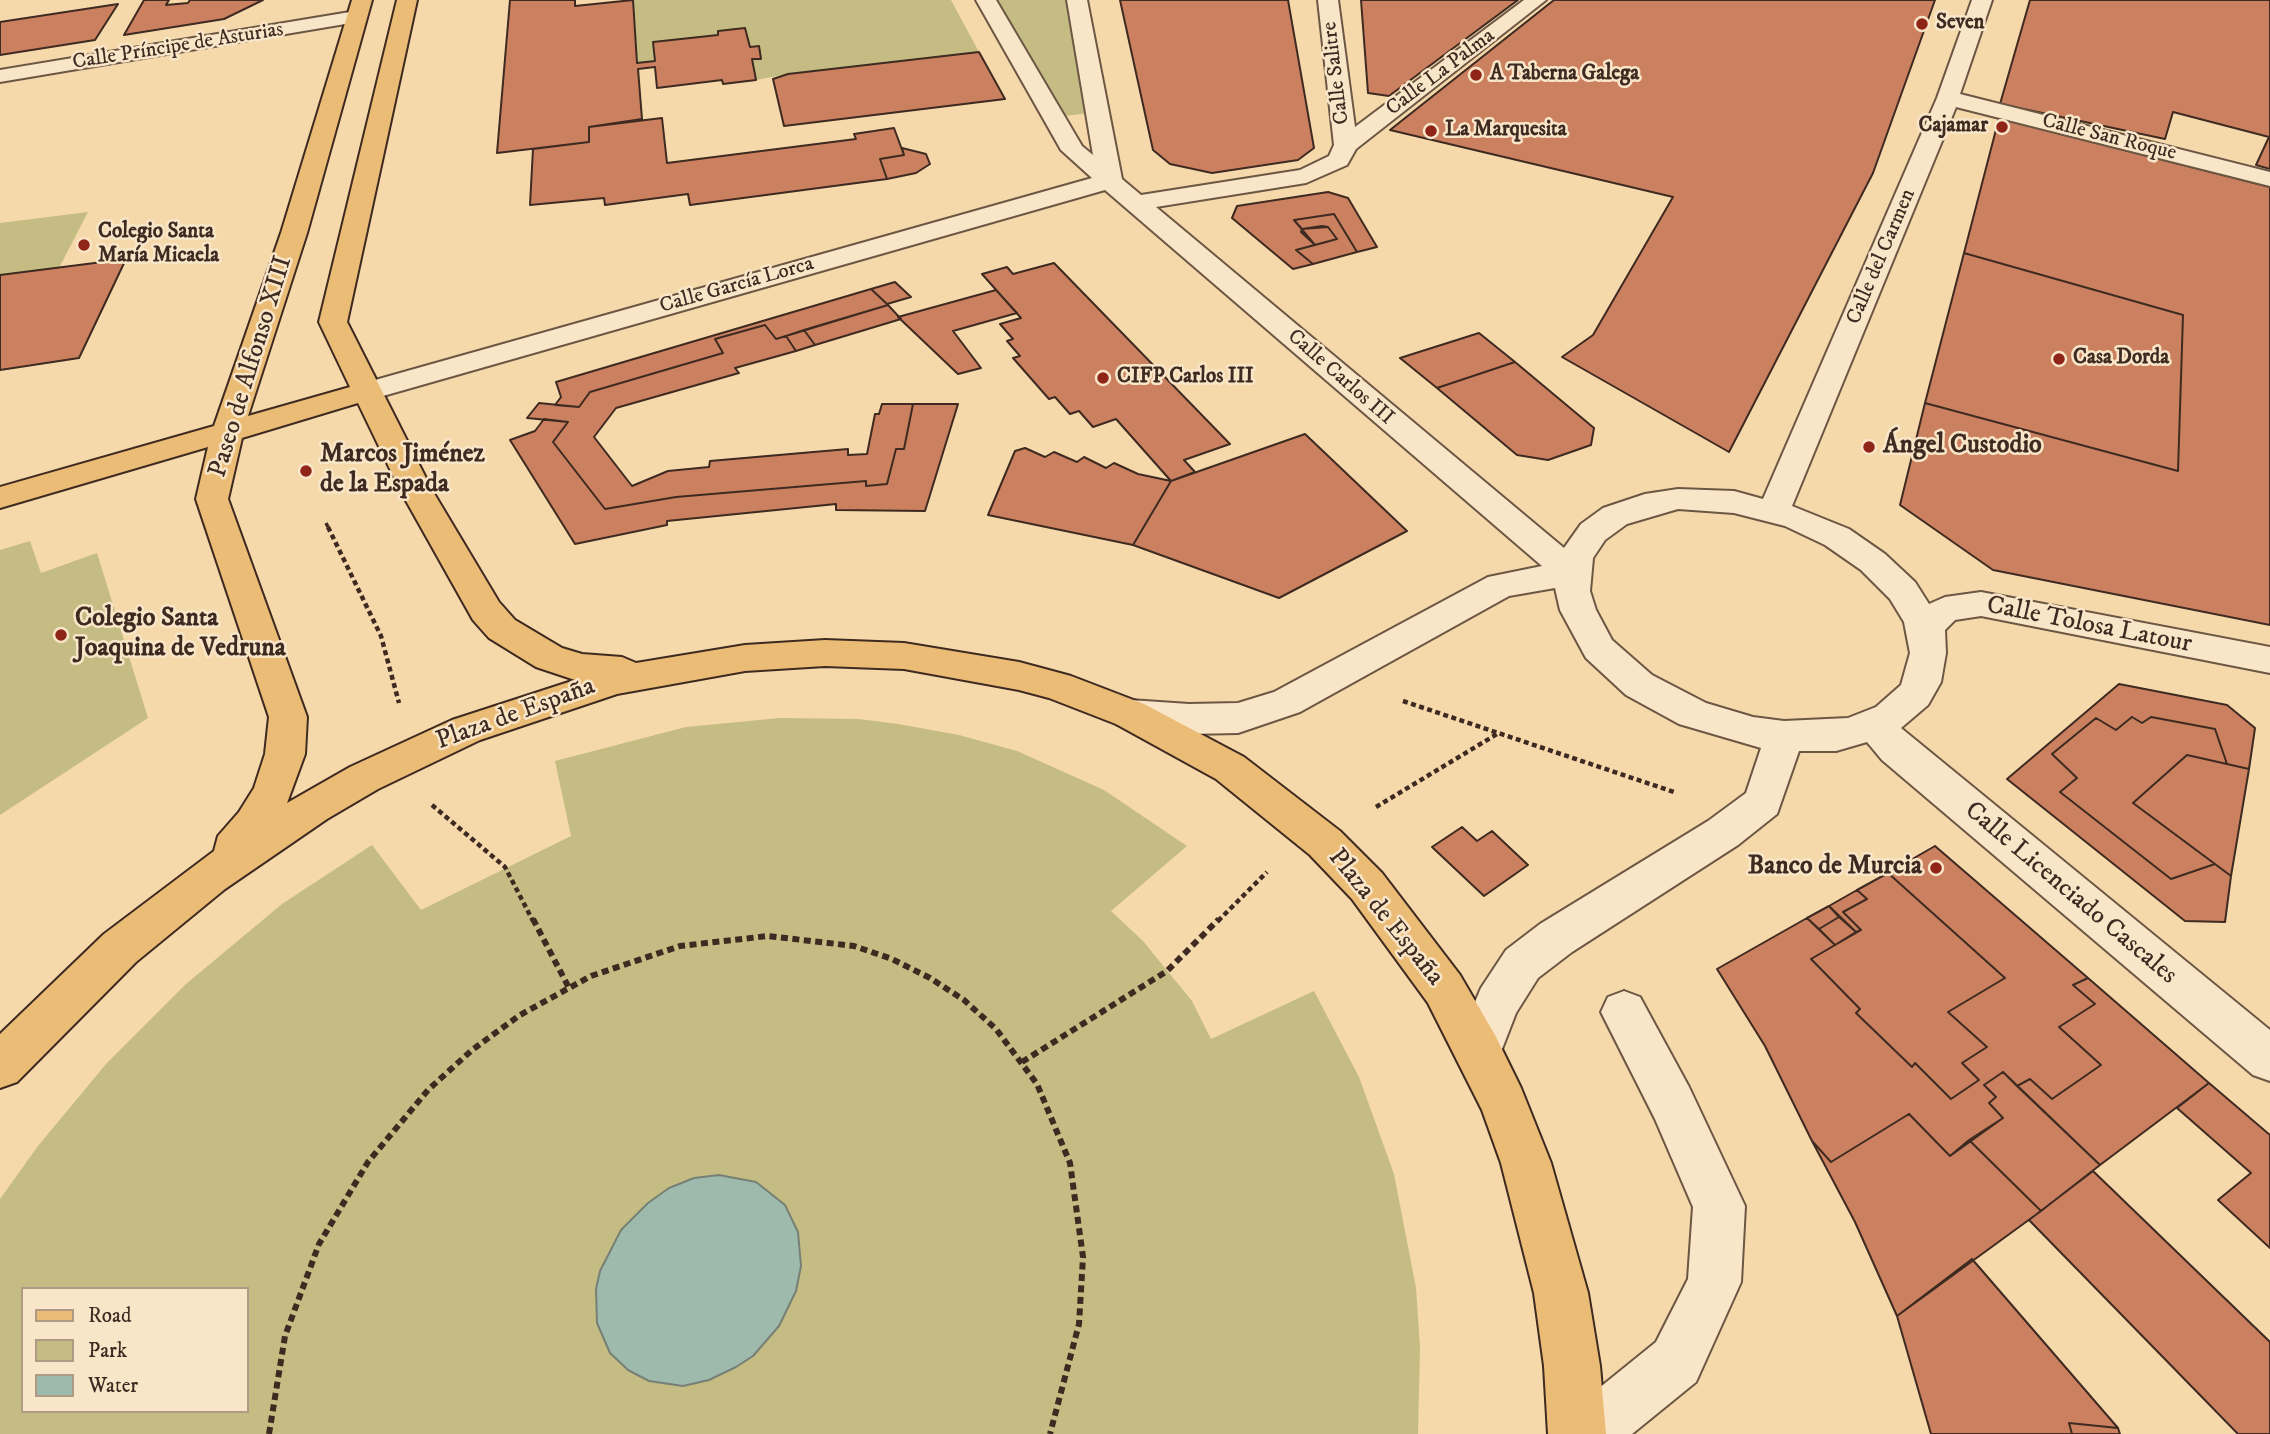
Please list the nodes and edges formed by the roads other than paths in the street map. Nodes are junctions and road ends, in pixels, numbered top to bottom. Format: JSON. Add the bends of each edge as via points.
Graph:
{"nodes":[{"id":1,"x":407,"y":0,"type":"edge"},
{"id":2,"x":986,"y":0,"type":"edge"},
{"id":3,"x":1077,"y":0,"type":"edge"},
{"id":4,"x":1328,"y":0,"type":"edge"},
{"id":5,"x":1536,"y":0,"type":"edge"},
{"id":6,"x":1982,"y":0,"type":"edge"},
{"id":7,"x":359,"y":8,"type":"edge"},
{"id":8,"x":0,"y":76,"type":"edge"},
{"id":9,"x":1948,"y":98,"type":"junction"},
{"id":10,"x":1346,"y":145,"type":"junction"},
{"id":11,"x":2270,"y":179,"type":"edge"},
{"id":12,"x":1110,"y":181,"type":"junction"},
{"id":13,"x":1136,"y":203,"type":"junction"},
{"id":14,"x":365,"y":392,"type":"junction"},
{"id":15,"x":229,"y":431,"type":"junction"},
{"id":16,"x":0,"y":498,"type":"edge"},
{"id":17,"x":1774,"y":511,"type":"junction"},
{"id":18,"x":1572,"y":573,"type":"junction"},
{"id":19,"x":1926,"y":638,"type":"junction"},
{"id":20,"x":2270,"y":660,"type":"edge"},
{"id":21,"x":663,"y":670,"type":"junction"},
{"id":22,"x":1130,"y":714,"type":"junction"},
{"id":23,"x":1874,"y":725,"type":"junction"},
{"id":24,"x":1784,"y":736,"type":"junction"},
{"id":25,"x":209,"y":876,"type":"junction"},
{"id":26,"x":1624,"y":1012,"type":"dead end"},
{"id":27,"x":1478,"y":1051,"type":"junction"},
{"id":28,"x":2270,"y":1059,"type":"edge"},
{"id":29,"x":0,"y":1066,"type":"edge"},
{"id":30,"x":1577,"y":1434,"type":"edge"},
{"id":31,"x":1587,"y":1434,"type":"edge"}],
"edges":[{"from":1,"to":14,"type":"main road","via":[[333,322]]},
{"from":2,"to":12,"type":"street","name":"Calle Carlos III","via":[[1073,150]]},
{"from":3,"to":12,"type":"street"},
{"from":4,"to":10,"type":"street","name":"Calle Salitre"},
{"from":5,"to":10,"type":"street","name":"Calle La Palma"},
{"from":6,"to":9,"type":"street","name":"Calle del Carmen"},
{"from":7,"to":8,"type":"street","name":"Calle Príncipe de Asturias"},
{"from":7,"to":15,"type":"main road","name":"Paseo de Alfonso XIII","via":[[294,233]]},
{"from":9,"to":11,"type":"street","name":"Calle San Roque"},
{"from":9,"to":17,"type":"street","name":"Calle del Carmen"},
{"from":10,"to":13,"type":"street","name":"Calle La Palma","via":[[1339,160],[1306,176]]},
{"from":12,"to":13,"type":"street","name":"Calle Carlos III"},
{"from":12,"to":14,"type":"street","name":"Calle García Lorca"},
{"from":13,"to":18,"type":"street","name":"Calle Carlos III"},
{"from":14,"to":15,"type":"main road"},
{"from":14,"to":21,"type":"main road","via":[[486,611],[502,629],[549,659],[582,668]]},
{"from":15,"to":16,"type":"main road"},
{"from":15,"to":25,"type":"main road","name":"Paseo de Alfonso XIII","via":[[212,499],[288,717],[285,754],[273,791],[254,824]]},
{"from":17,"to":18,"type":"street","via":[[1697,499],[1629,510],[1592,532]]},
{"from":17,"to":19,"type":"street","via":[[1816,526],[1873,562],[1903,591]]},
{"from":18,"to":22,"type":"street","name":"Plaza de España","via":[[1500,584],[1287,702],[1238,718]]},
{"from":18,"to":24,"type":"street","via":[[1572,591],[1586,629],[1599,649],[1639,685],[1723,725]]},
{"from":19,"to":20,"type":"street","name":"Calle Tolosa Latour","via":[[1928,625],[1945,609],[1981,604]]},
{"from":19,"to":23,"type":"street","via":[[1926,668],[1915,695]]},
{"from":21,"to":22,"type":"main road","name":"Plaza de España","via":[[785,654],[904,656],[1058,686]]},
{"from":21,"to":25,"type":"main road","name":"Plaza de España","via":[[553,698],[415,753],[313,807]]},
{"from":22,"to":27,"type":"main road","name":"Plaza de España","via":[[1230,768],[1325,843],[1407,936],[1444,989]]},
{"from":23,"to":24,"type":"street","via":[[1836,736]]},
{"from":23,"to":28,"type":"street","name":"Calle Licenciado Cascales","via":[[1896,749]]},
{"from":24,"to":27,"type":"street","via":[[1763,802],[1522,964],[1497,1003]]},
{"from":25,"to":29,"type":"main road","name":"Plaza de España","via":[[93,973]]},
{"from":26,"to":31,"type":"street","via":[[1719,1206],[1714,1282],[1676,1362]]},
{"from":27,"to":30,"type":"main road","name":"Plaza de España","via":[[1504,1104],[1546,1226],[1570,1354]]}]}
